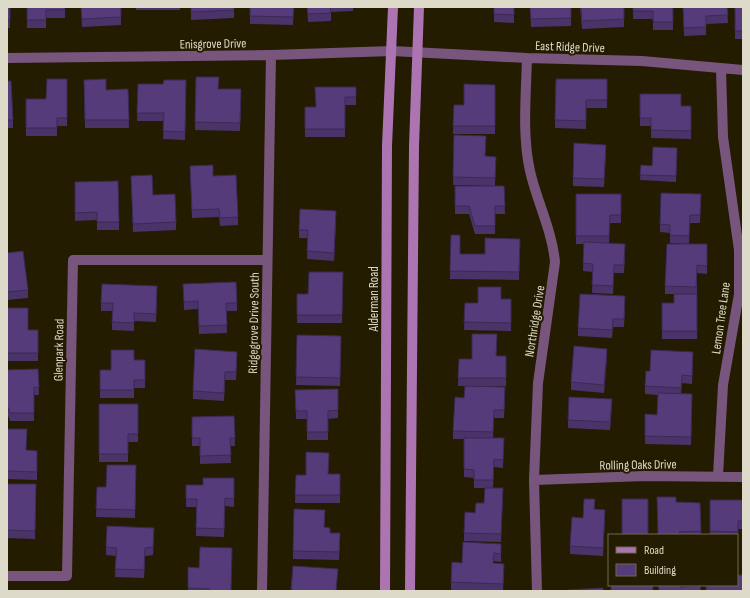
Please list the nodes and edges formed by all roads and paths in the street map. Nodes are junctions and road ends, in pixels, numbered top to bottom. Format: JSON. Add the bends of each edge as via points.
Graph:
{"nodes":[{"id":1,"x":393,"y":7,"type":"edge"},
{"id":2,"x":419,"y":7,"type":"edge"},
{"id":3,"x":392,"y":51,"type":"junction"},
{"id":4,"x":418,"y":52,"type":"junction"},
{"id":5,"x":271,"y":55,"type":"junction"},
{"id":6,"x":7,"y":58,"type":"edge"},
{"id":7,"x":527,"y":58,"type":"junction"},
{"id":8,"x":720,"y":69,"type":"junction"},
{"id":9,"x":743,"y":70,"type":"edge"},
{"id":10,"x":267,"y":260,"type":"junction"},
{"id":11,"x":718,"y":476,"type":"junction"},
{"id":12,"x":743,"y":477,"type":"edge"},
{"id":13,"x":534,"y":480,"type":"junction"},
{"id":14,"x":7,"y":576,"type":"edge"},
{"id":15,"x":262,"y":591,"type":"edge"},
{"id":16,"x":384,"y":591,"type":"edge"},
{"id":17,"x":410,"y":591,"type":"edge"},
{"id":18,"x":537,"y":591,"type":"edge"}],
"edges":[{"from":1,"to":3,"type":"main road","name":"Alderman Road"},
{"from":2,"to":4,"type":"main road"},
{"from":3,"to":4,"type":"street","name":"Enisgrove Drive"},
{"from":3,"to":5,"type":"street","name":"Enisgrove Drive"},
{"from":3,"to":16,"type":"main road","name":"Alderman Road","via":[[387,146]]},
{"from":4,"to":7,"type":"street","name":"East Ridge Drive"},
{"from":4,"to":17,"type":"main road","via":[[414,146]]},
{"from":5,"to":6,"type":"street","name":"Enisgrove Drive"},
{"from":5,"to":10,"type":"street","name":"Ridgegrove Drive South"},
{"from":7,"to":8,"type":"street","name":"East Ridge Drive","via":[[642,61]]},
{"from":7,"to":13,"type":"street","name":"Northridge Drive","via":[[526,145],[530,171],[553,244],[555,262],[538,383]]},
{"from":8,"to":9,"type":"street","name":"East Ridge Drive"},
{"from":8,"to":11,"type":"street","name":"Lemon Tree Lane","via":[[724,138],[739,250],[739,294],[723,385]]},
{"from":10,"to":14,"type":"street","name":"Glenpark Road","via":[[73,260],[67,576]]},
{"from":10,"to":15,"type":"street","name":"Ridgegrove Drive South"},
{"from":11,"to":12,"type":"street","name":"Rolling Oaks Drive"},
{"from":11,"to":13,"type":"street","name":"Rolling Oaks Drive"},
{"from":13,"to":18,"type":"street","name":"Northridge Drive"}]}
